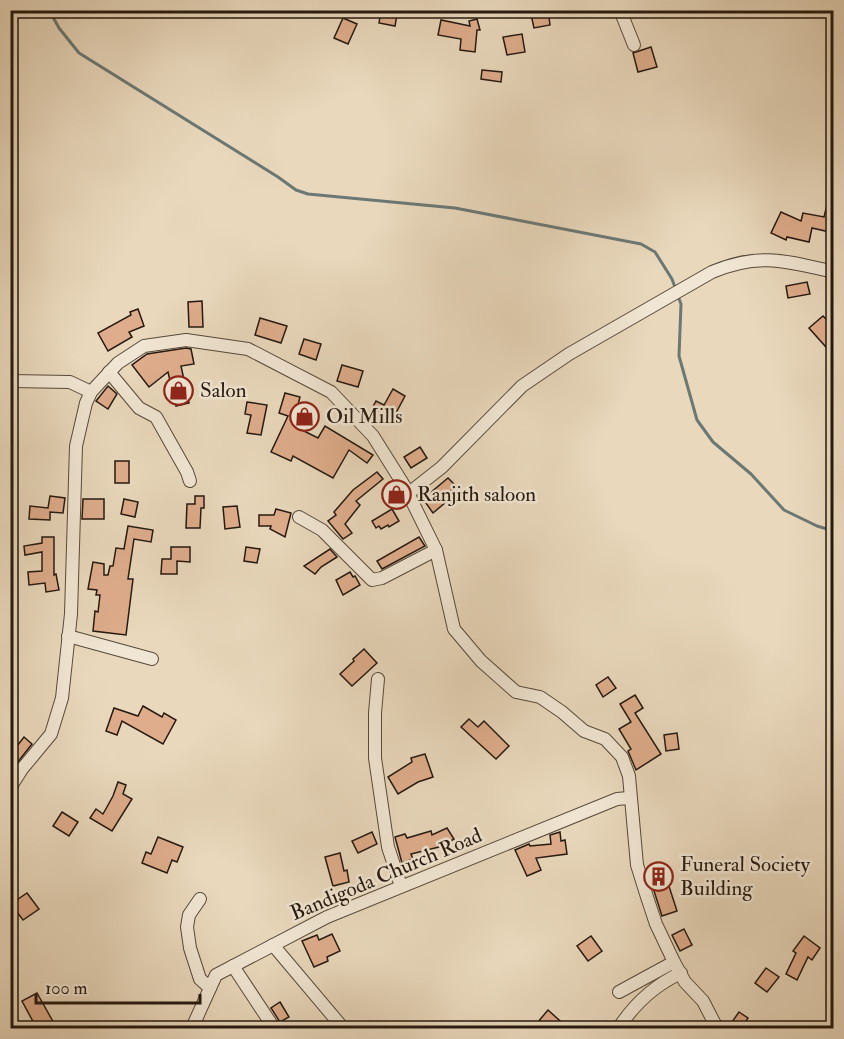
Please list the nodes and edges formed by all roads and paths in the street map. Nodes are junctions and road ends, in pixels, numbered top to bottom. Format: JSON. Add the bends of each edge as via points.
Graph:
{"nodes":[{"id":1,"x":620,"y":10,"type":"edge"},
{"id":2,"x":634,"y":45,"type":"dead end"},
{"id":3,"x":834,"y":272,"type":"edge"},
{"id":4,"x":109,"y":372,"type":"junction"},
{"id":5,"x":10,"y":381,"type":"edge"},
{"id":6,"x":91,"y":392,"type":"junction"},
{"id":7,"x":190,"y":481,"type":"dead end"},
{"id":8,"x":409,"y":493,"type":"junction"},
{"id":9,"x":299,"y":517,"type":"dead end"},
{"id":10,"x":436,"y":550,"type":"junction"},
{"id":11,"x":69,"y":636,"type":"junction"},
{"id":12,"x":152,"y":659,"type":"dead end"},
{"id":13,"x":378,"y":679,"type":"dead end"},
{"id":14,"x":10,"y":788,"type":"edge"},
{"id":15,"x":629,"y":798,"type":"junction"},
{"id":16,"x":401,"y":886,"type":"junction"},
{"id":17,"x":200,"y":899,"type":"dead end"},
{"id":18,"x":273,"y":945,"type":"junction"},
{"id":19,"x":674,"y":962,"type":"junction"},
{"id":20,"x":233,"y":966,"type":"junction"},
{"id":21,"x":681,"y":973,"type":"junction"},
{"id":22,"x":210,"y":988,"type":"junction"},
{"id":23,"x":619,"y":992,"type":"dead end"},
{"id":24,"x":620,"y":1026,"type":"dead end"},
{"id":25,"x":192,"y":1029,"type":"edge"},
{"id":26,"x":274,"y":1029,"type":"edge"},
{"id":27,"x":343,"y":1029,"type":"edge"},
{"id":28,"x":717,"y":1029,"type":"edge"}],
"edges":[{"from":1,"to":2,"type":"street"},
{"from":3,"to":8,"type":"street","via":[[782,260],[758,259],[712,272],[569,354],[522,386],[442,467]]},
{"from":4,"to":6,"type":"street"},
{"from":4,"to":7,"type":"street","via":[[139,408],[156,417]]},
{"from":4,"to":8,"type":"street","via":[[144,346],[186,340],[248,349],[330,392],[373,436]]},
{"from":5,"to":6,"type":"street","via":[[70,382]]},
{"from":6,"to":11,"type":"street","via":[[76,446]]},
{"from":8,"to":10,"type":"street"},
{"from":9,"to":10,"type":"street","via":[[322,530],[372,580]]},
{"from":10,"to":15,"type":"street","via":[[454,629],[481,661],[516,692],[540,697],[584,730],[606,739],[622,757],[629,776]]},
{"from":11,"to":12,"type":"street"},
{"from":11,"to":14,"type":"street","via":[[62,698],[51,734]]},
{"from":13,"to":16,"type":"street","via":[[375,758],[388,847]]},
{"from":15,"to":16,"type":"street","name":"Bandigoda Church Road","via":[[617,799]]},
{"from":15,"to":19,"type":"street","via":[[637,865],[656,924]]},
{"from":16,"to":18,"type":"street","name":"Bandigoda Church Road"},
{"from":17,"to":22,"type":"street","via":[[189,915],[187,927],[200,979]]},
{"from":18,"to":20,"type":"street","name":"Bandigoda Church Road"},
{"from":18,"to":27,"type":"street"},
{"from":19,"to":21,"type":"street"},
{"from":19,"to":23,"type":"street"},
{"from":20,"to":22,"type":"street","name":"Bandigoda Church Road","via":[[216,975]]},
{"from":20,"to":26,"type":"street"},
{"from":21,"to":24,"type":"street","via":[[657,985]]},
{"from":21,"to":28,"type":"street","via":[[703,1001]]},
{"from":22,"to":25,"type":"street","name":"Bandigoda Church Road"}]}
